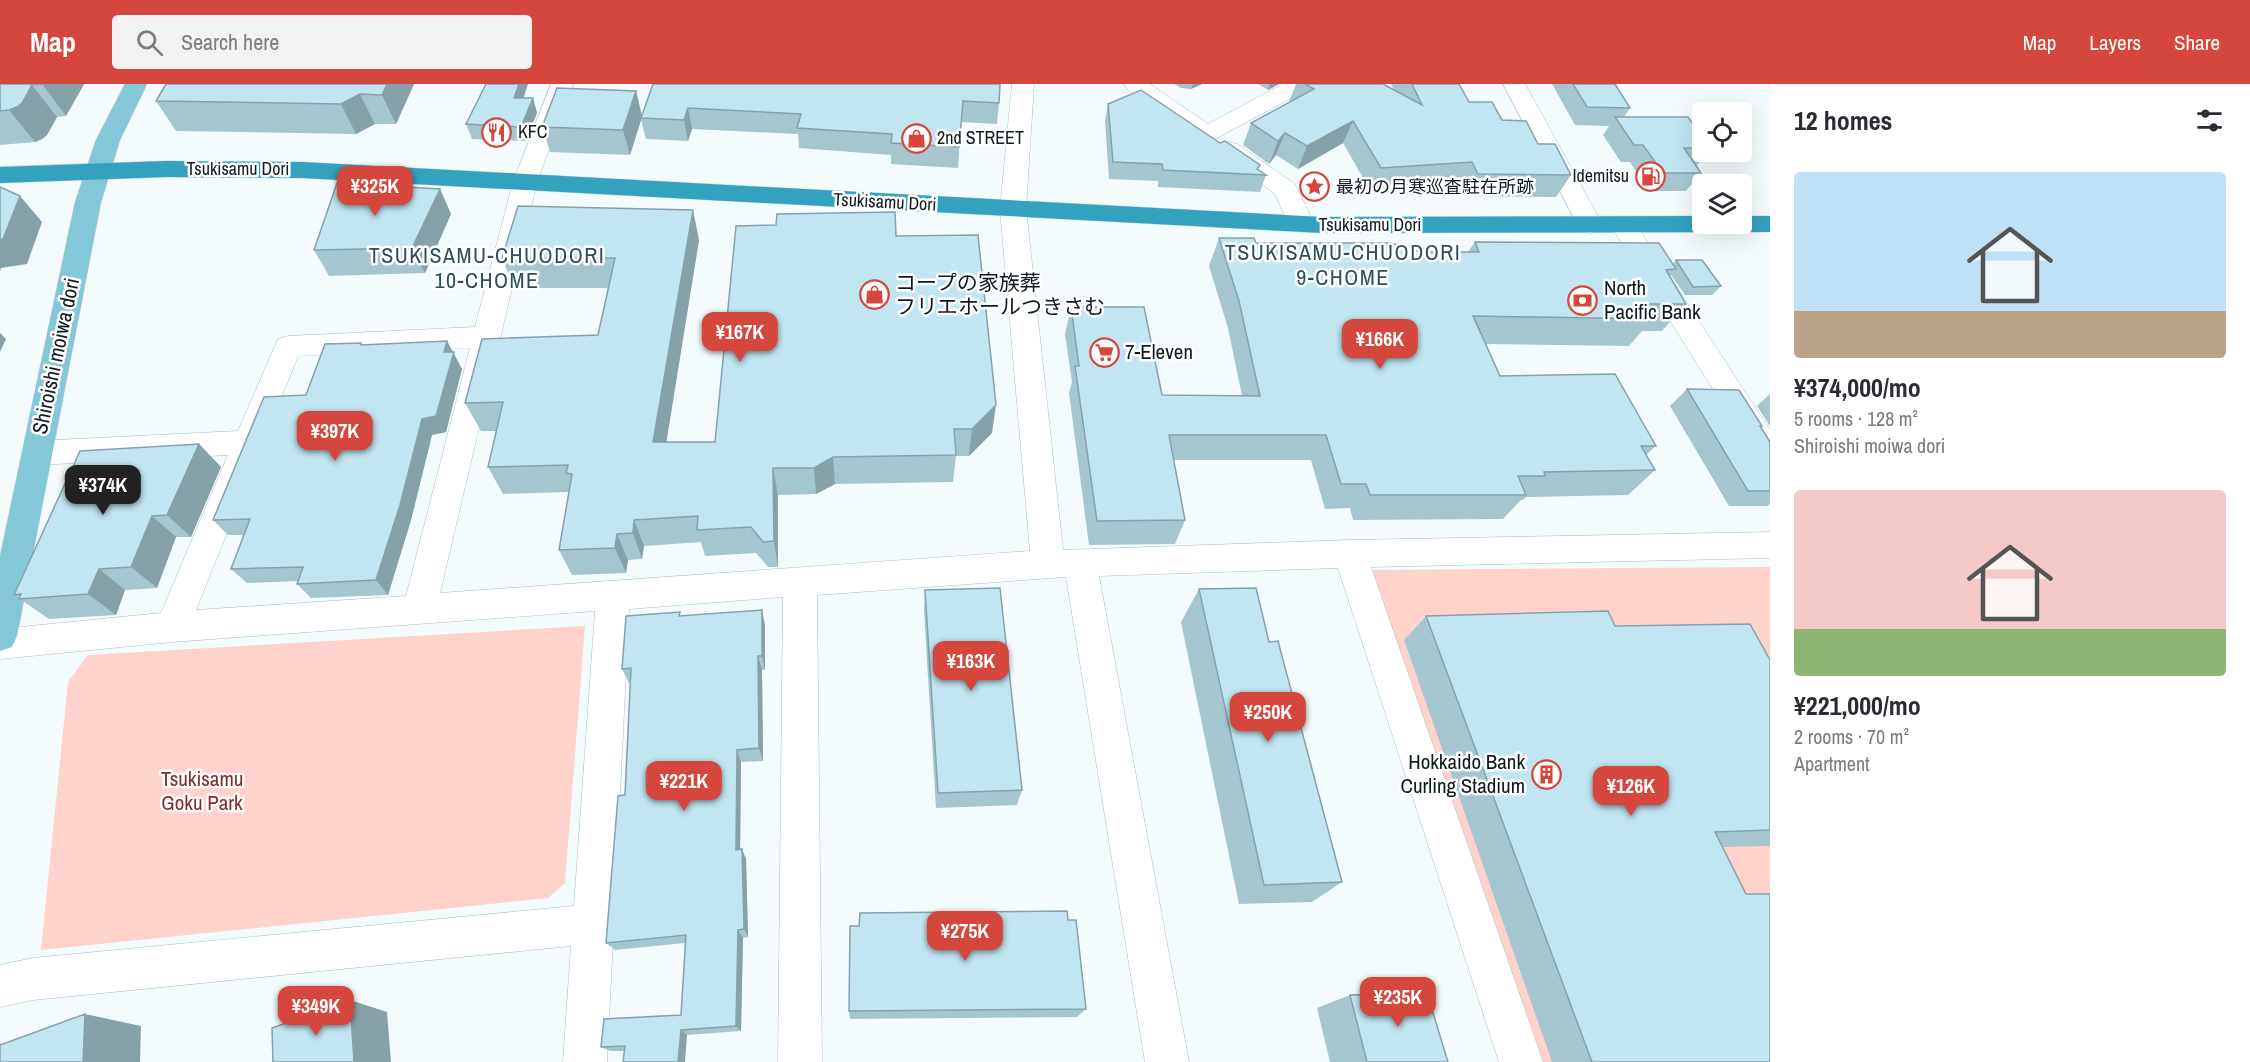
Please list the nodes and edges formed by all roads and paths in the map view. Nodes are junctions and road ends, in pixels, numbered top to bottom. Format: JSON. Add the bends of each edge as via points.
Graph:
{"nodes":[{"id":1,"x":136,"y":84,"type":"edge"},
{"id":2,"x":562,"y":84,"type":"edge"},
{"id":3,"x":1023,"y":84,"type":"edge"},
{"id":4,"x":1135,"y":84,"type":"edge"},
{"id":5,"x":1300,"y":84,"type":"edge"},
{"id":6,"x":1514,"y":84,"type":"edge"},
{"id":7,"x":1208,"y":134,"type":"junction"},
{"id":8,"x":98,"y":171,"type":"junction"},
{"id":9,"x":0,"y":175,"type":"edge"},
{"id":10,"x":525,"y":182,"type":"junction"},
{"id":11,"x":1013,"y":209,"type":"junction"},
{"id":12,"x":1301,"y":224,"type":"junction"},
{"id":13,"x":1590,"y":225,"type":"junction"},
{"id":14,"x":1624,"y":226,"type":"junction"},
{"id":15,"x":1768,"y":227,"type":"edge"},
{"id":16,"x":485,"y":337,"type":"junction"},
{"id":17,"x":248,"y":442,"type":"junction"},
{"id":18,"x":36,"y":453,"type":"junction"},
{"id":19,"x":1770,"y":455,"type":"edge"},
{"id":20,"x":1770,"y":545,"type":"edge"},
{"id":21,"x":1350,"y":554,"type":"junction"},
{"id":22,"x":1064,"y":564,"type":"junction"},
{"id":23,"x":800,"y":583,"type":"junction"},
{"id":24,"x":613,"y":596,"type":"junction"},
{"id":25,"x":419,"y":609,"type":"junction"},
{"id":26,"x":172,"y":627,"type":"junction"},
{"id":27,"x":0,"y":636,"type":"edge"},
{"id":28,"x":0,"y":644,"type":"edge"},
{"id":29,"x":594,"y":924,"type":"junction"},
{"id":30,"x":0,"y":986,"type":"edge"},
{"id":31,"x":585,"y":1062,"type":"edge"},
{"id":32,"x":800,"y":1062,"type":"edge"},
{"id":33,"x":1167,"y":1062,"type":"edge"},
{"id":34,"x":1521,"y":1062,"type":"edge"}],
"edges":[{"from":1,"to":8,"type":"main road","name":"Shiroishi moiwa dori","via":[[108,140]]},
{"from":2,"to":10,"type":"street"},
{"from":3,"to":11,"type":"street"},
{"from":4,"to":7,"type":"street"},
{"from":5,"to":7,"type":"street"},
{"from":6,"to":13,"type":"street"},
{"from":7,"to":12,"type":"street","via":[[1286,190]]},
{"from":8,"to":9,"type":"highway","name":"Tsukisamu Dori"},
{"from":8,"to":10,"type":"highway","name":"Tsukisamu Dori","via":[[259,169]]},
{"from":8,"to":18,"type":"main road","name":"Shiroishi moiwa dori","via":[[88,202]]},
{"from":10,"to":11,"type":"highway","name":"Tsukisamu Dori"},
{"from":10,"to":16,"type":"street"},
{"from":11,"to":12,"type":"highway","name":"Tsukisamu Dori"},
{"from":11,"to":22,"type":"street"},
{"from":12,"to":13,"type":"highway","name":"Tsukisamu Dori"},
{"from":13,"to":14,"type":"highway","name":"Tsukisamu Dori"},
{"from":14,"to":15,"type":"highway","name":"Tsukisamu Dori"},
{"from":14,"to":19,"type":"street"},
{"from":16,"to":17,"type":"street","via":[[288,346]]},
{"from":16,"to":25,"type":"street"},
{"from":17,"to":18,"type":"street"},
{"from":17,"to":26,"type":"street"},
{"from":18,"to":27,"type":"main road","name":"Shiroishi moiwa dori"},
{"from":20,"to":21,"type":"street"},
{"from":21,"to":22,"type":"street"},
{"from":21,"to":34,"type":"street"},
{"from":22,"to":23,"type":"street"},
{"from":22,"to":33,"type":"street"},
{"from":23,"to":24,"type":"street"},
{"from":23,"to":32,"type":"street"},
{"from":24,"to":25,"type":"street"},
{"from":24,"to":29,"type":"street"},
{"from":25,"to":26,"type":"street"},
{"from":26,"to":28,"type":"street"},
{"from":29,"to":30,"type":"street","via":[[33,979]]},
{"from":29,"to":31,"type":"street"}]}
